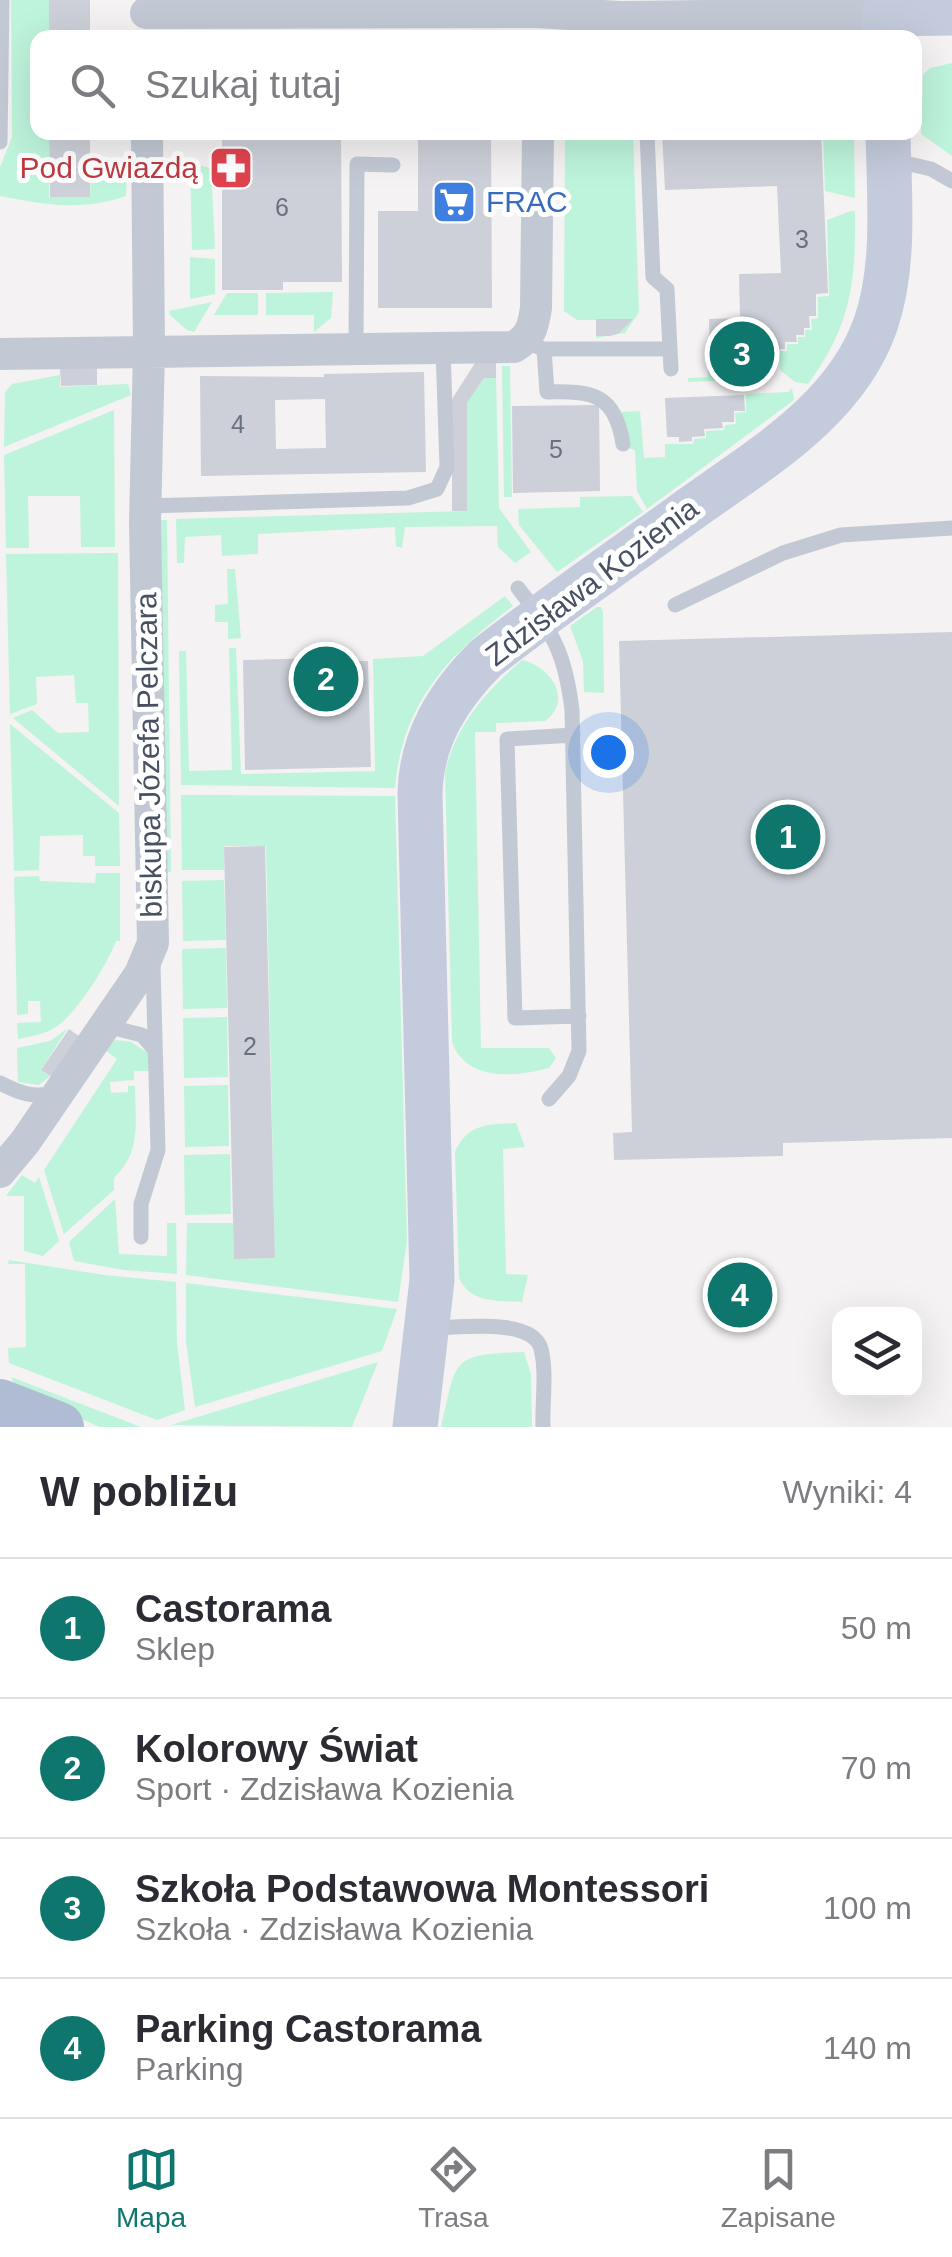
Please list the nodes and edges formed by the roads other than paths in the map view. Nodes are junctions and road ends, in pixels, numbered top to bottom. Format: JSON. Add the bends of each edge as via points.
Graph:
{"nodes":[{"id":1,"x":2,"y":0,"type":"edge"},
{"id":2,"x":356,"y":6,"type":"edge"},
{"id":3,"x":952,"y":13,"type":"edge"},
{"id":4,"x":546,"y":16,"type":"edge"},
{"id":5,"x":146,"y":17,"type":"edge"},
{"id":6,"x":884,"y":26,"type":"edge"},
{"id":7,"x":643,"y":27,"type":"edge"},
{"id":8,"x":146,"y":140,"type":"edge"},
{"id":9,"x":538,"y":140,"type":"edge"},
{"id":10,"x":646,"y":140,"type":"edge"},
{"id":11,"x":0,"y":142,"type":"edge"},
{"id":12,"x":888,"y":146,"type":"edge"},
{"id":13,"x":393,"y":165,"type":"dead end"},
{"id":14,"x":952,"y":181,"type":"edge"},
{"id":15,"x":535,"y":345,"type":"junction"},
{"id":16,"x":356,"y":349,"type":"junction"},
{"id":17,"x":443,"y":349,"type":"junction"},
{"id":18,"x":670,"y":349,"type":"junction"},
{"id":19,"x":149,"y":350,"type":"junction"},
{"id":20,"x":0,"y":354,"type":"edge"},
{"id":21,"x":671,"y":369,"type":"dead end"},
{"id":22,"x":622,"y":444,"type":"dead end"},
{"id":23,"x":147,"y":506,"type":"junction"},
{"id":24,"x":952,"y":528,"type":"edge"},
{"id":25,"x":529,"y":602,"type":"junction"},
{"id":26,"x":675,"y":604,"type":"dead end"},
{"id":27,"x":573,"y":735,"type":"junction"},
{"id":28,"x":153,"y":944,"type":"junction"},
{"id":29,"x":580,"y":1016,"type":"junction"},
{"id":30,"x":100,"y":1032,"type":"junction"},
{"id":31,"x":156,"y":1050,"type":"junction"},
{"id":32,"x":0,"y":1083,"type":"edge"},
{"id":33,"x":60,"y":1091,"type":"junction"},
{"id":34,"x":549,"y":1100,"type":"dead end"},
{"id":35,"x":0,"y":1172,"type":"edge"},
{"id":36,"x":140,"y":1236,"type":"dead end"},
{"id":37,"x":428,"y":1328,"type":"junction"},
{"id":38,"x":0,"y":1404,"type":"edge"},
{"id":39,"x":58,"y":1427,"type":"edge"},
{"id":40,"x":381,"y":1427,"type":"edge"},
{"id":41,"x":414,"y":1427,"type":"edge"},
{"id":42,"x":543,"y":1427,"type":"edge"}],
"edges":[{"from":1,"to":11,"type":"lane"},
{"from":2,"to":4,"type":"street"},
{"from":2,"to":5,"type":"street"},
{"from":3,"to":6,"type":"street"},
{"from":4,"to":7,"type":"street"},
{"from":6,"to":7,"type":"street"},
{"from":8,"to":19,"type":"street","name":"biskupa Józefa Pelczara"},
{"from":9,"to":15,"type":"street"},
{"from":10,"to":18,"type":"lane","via":[[653,276],[666,289]]},
{"from":12,"to":14,"type":"lane"},
{"from":12,"to":25,"type":"street","name":"Zdzisława Kozienia","via":[[882,300],[842,385],[790,436]]},
{"from":13,"to":16,"type":"lane","via":[[357,164]]},
{"from":15,"to":17,"type":"street"},
{"from":15,"to":18,"type":"lane"},
{"from":15,"to":22,"type":"lane","via":[[546,392],[586,391],[610,405]]},
{"from":16,"to":17,"type":"street"},
{"from":16,"to":19,"type":"street"},
{"from":17,"to":23,"type":"lane","via":[[447,466],[437,489],[408,498]]},
{"from":18,"to":21,"type":"lane"},
{"from":19,"to":20,"type":"street"},
{"from":19,"to":23,"type":"street","name":"biskupa Józefa Pelczara"},
{"from":23,"to":28,"type":"street","name":"biskupa Józefa Pelczara"},
{"from":24,"to":26,"type":"lane","via":[[841,535]]},
{"from":25,"to":27,"type":"lane","via":[[562,652]]},
{"from":25,"to":37,"type":"street","name":"Zdzisława Kozienia","via":[[460,686],[422,762]]},
{"from":27,"to":29,"type":"lane"},
{"from":27,"to":29,"type":"lane","via":[[507,739],[515,1018]]},
{"from":28,"to":30,"type":"street","name":"biskupa Józefa Pelczara"},
{"from":28,"to":31,"type":"lane"},
{"from":29,"to":34,"type":"lane","via":[[575,1064]]},
{"from":30,"to":31,"type":"lane","via":[[126,1029]]},
{"from":30,"to":33,"type":"street","name":"biskupa Józefa Pelczara"},
{"from":31,"to":36,"type":"lane","via":[[158,1150],[140,1204]]},
{"from":32,"to":33,"type":"lane","via":[[42,1097]]},
{"from":33,"to":35,"type":"street","name":"biskupa Józefa Pelczara"},
{"from":37,"to":40,"type":"street","name":"Zdzisława Kozienia"},
{"from":37,"to":41,"type":"street","name":"Zdzisława Kozienia"},
{"from":37,"to":42,"type":"lane","via":[[512,1328],[533,1336],[541,1349]]},
{"from":38,"to":39,"type":"main road"}]}
